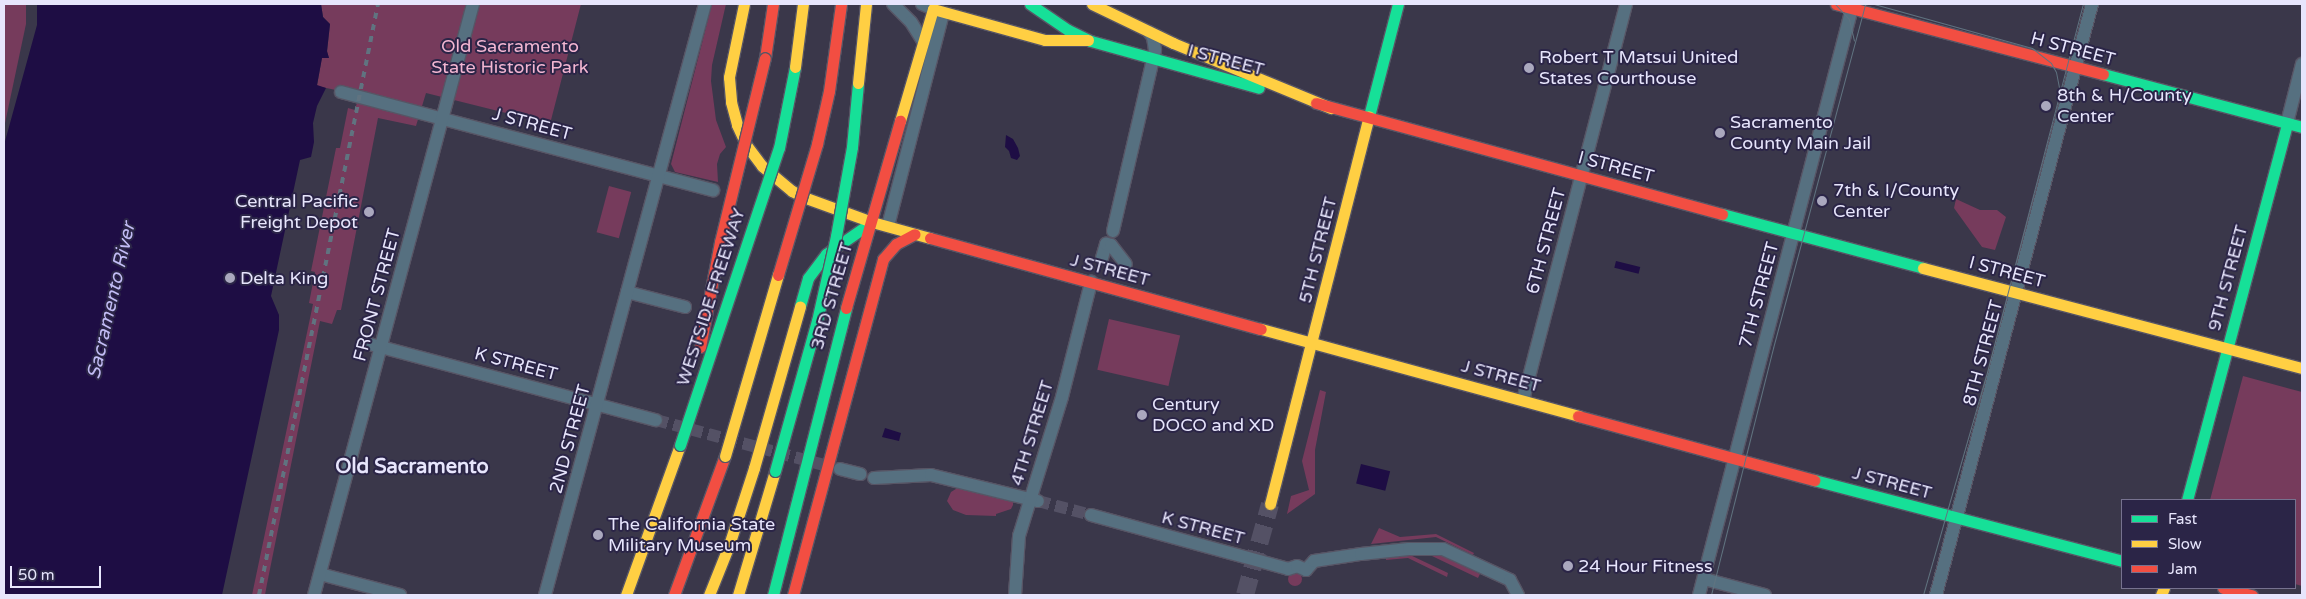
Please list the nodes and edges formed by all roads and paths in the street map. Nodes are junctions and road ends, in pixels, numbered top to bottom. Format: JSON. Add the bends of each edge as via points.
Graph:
{"nodes":[{"id":1,"x":473,"y":4,"type":"edge"},
{"id":2,"x":705,"y":4,"type":"edge"},
{"id":3,"x":744,"y":4,"type":"edge"},
{"id":4,"x":773,"y":4,"type":"edge"},
{"id":5,"x":803,"y":4,"type":"edge"},
{"id":6,"x":841,"y":4,"type":"edge"},
{"id":7,"x":866,"y":4,"type":"edge"},
{"id":8,"x":893,"y":4,"type":"edge"},
{"id":9,"x":1030,"y":4,"type":"edge"},
{"id":10,"x":1092,"y":4,"type":"edge"},
{"id":11,"x":1398,"y":4,"type":"edge"},
{"id":12,"x":1626,"y":4,"type":"edge"},
{"id":13,"x":1836,"y":4,"type":"edge"},
{"id":14,"x":2092,"y":4,"type":"edge"},
{"id":15,"x":1852,"y":6,"type":"edge"},
{"id":16,"x":933,"y":8,"type":"edge"},
{"id":17,"x":1149,"y":32,"type":"junction"},
{"id":18,"x":1091,"y":40,"type":"junction"},
{"id":19,"x":923,"y":41,"type":"junction"},
{"id":20,"x":1153,"y":59,"type":"junction"},
{"id":21,"x":2302,"y":64,"type":"edge"},
{"id":22,"x":2077,"y":67,"type":"junction"},
{"id":23,"x":341,"y":92,"type":"dead end"},
{"id":24,"x":1331,"y":108,"type":"junction"},
{"id":25,"x":442,"y":118,"type":"junction"},
{"id":26,"x":1369,"y":118,"type":"junction"},
{"id":27,"x":2287,"y":123,"type":"junction"},
{"id":28,"x":2302,"y":127,"type":"edge"},
{"id":29,"x":659,"y":176,"type":"junction"},
{"id":30,"x":1581,"y":176,"type":"junction"},
{"id":31,"x":713,"y":190,"type":"dead end"},
{"id":32,"x":872,"y":222,"type":"junction"},
{"id":33,"x":888,"y":226,"type":"junction"},
{"id":34,"x":1113,"y":231,"type":"dead end"},
{"id":35,"x":1793,"y":233,"type":"junction"},
{"id":36,"x":915,"y":234,"type":"junction"},
{"id":37,"x":1102,"y":258,"type":"dead end"},
{"id":38,"x":1126,"y":264,"type":"dead end"},
{"id":39,"x":1091,"y":282,"type":"junction"},
{"id":40,"x":627,"y":292,"type":"junction"},
{"id":41,"x":2017,"y":292,"type":"junction"},
{"id":42,"x":685,"y":307,"type":"dead end"},
{"id":43,"x":366,"y":343,"type":"dead end"},
{"id":44,"x":1312,"y":343,"type":"junction"},
{"id":45,"x":381,"y":346,"type":"junction"},
{"id":46,"x":2228,"y":348,"type":"junction"},
{"id":47,"x":2302,"y":368,"type":"edge"},
{"id":48,"x":1523,"y":400,"type":"junction"},
{"id":49,"x":597,"y":404,"type":"junction"},
{"id":50,"x":656,"y":420,"type":"tunnel mouth"},
{"id":51,"x":680,"y":445,"type":"junction"},
{"id":52,"x":1735,"y":460,"type":"junction"},
{"id":53,"x":840,"y":469,"type":"tunnel mouth"},
{"id":54,"x":860,"y":474,"type":"dead end"},
{"id":55,"x":874,"y":478,"type":"dead end"},
{"id":56,"x":2187,"y":499,"type":"edge"},
{"id":57,"x":1034,"y":500,"type":"junction"},
{"id":58,"x":1270,"y":504,"type":"tunnel mouth"},
{"id":59,"x":1091,"y":515,"type":"tunnel mouth"},
{"id":60,"x":1957,"y":518,"type":"junction"},
{"id":61,"x":2121,"y":561,"type":"edge"},
{"id":62,"x":320,"y":574,"type":"junction"},
{"id":63,"x":1704,"y":579,"type":"junction"},
{"id":64,"x":2227,"y":589,"type":"edge"},
{"id":65,"x":314,"y":595,"type":"edge"},
{"id":66,"x":400,"y":595,"type":"edge"},
{"id":67,"x":545,"y":595,"type":"edge"},
{"id":68,"x":626,"y":595,"type":"edge"},
{"id":69,"x":674,"y":595,"type":"edge"},
{"id":70,"x":709,"y":595,"type":"edge"},
{"id":71,"x":738,"y":595,"type":"edge"},
{"id":72,"x":773,"y":595,"type":"edge"},
{"id":73,"x":794,"y":595,"type":"edge"},
{"id":74,"x":1015,"y":595,"type":"edge"},
{"id":75,"x":1518,"y":595,"type":"edge"},
{"id":76,"x":1699,"y":595,"type":"edge"},
{"id":77,"x":1765,"y":595,"type":"edge"},
{"id":78,"x":1936,"y":595,"type":"edge"},
{"id":79,"x":2252,"y":595,"type":"edge"}],
"edges":[{"from":1,"to":25,"type":"street","name":"FRONT STREET"},
{"from":2,"to":29,"type":"street","name":"2ND STREET"},
{"from":3,"to":32,"type":"main road","name":"J STREET","via":[[731,63],[730,91],[737,125],[753,156],[792,191]]},
{"from":4,"to":51,"type":"main road","bridge":true,"via":[[765,58],[720,242]]},
{"from":5,"to":51,"type":"main road","name":"WESTSIDE FREEWAY","bridge":true,"via":[[797,56],[779,148]]},
{"from":6,"to":69,"type":"main road","bridge":true,"via":[[817,144],[783,265],[725,456]]},
{"from":7,"to":71,"type":"main road","bridge":true,"via":[[852,147],[836,236],[817,321]]},
{"from":8,"to":19,"type":"street","via":[[911,22]]},
{"from":9,"to":18,"type":"main road","via":[[1068,30]]},
{"from":10,"to":17,"type":"main road"},
{"from":11,"to":26,"type":"main road","name":"5TH STREET"},
{"from":12,"to":30,"type":"street","name":"6TH STREET"},
{"from":13,"to":15,"type":"main road","name":"H STREET"},
{"from":14,"to":22,"type":"street","name":"8TH STREET"},
{"from":15,"to":22,"type":"main road","name":"H STREET"},
{"from":15,"to":35,"type":"street","name":"7TH STREET"},
{"from":16,"to":18,"type":"main road","name":"I STREET","via":[[1044,40]]},
{"from":16,"to":19,"type":"main road","name":"3RD STREET"},
{"from":16,"to":33,"type":"street"},
{"from":17,"to":20,"type":"street","via":[[1155,43]]},
{"from":17,"to":24,"type":"main road"},
{"from":18,"to":20,"type":"main road","name":"I STREET"},
{"from":19,"to":32,"type":"main road","name":"3RD STREET"},
{"from":20,"to":24,"type":"main road","name":"I STREET"},
{"from":20,"to":34,"type":"street"},
{"from":21,"to":27,"type":"street","name":"9TH STREET"},
{"from":22,"to":27,"type":"main road","name":"H STREET"},
{"from":22,"to":41,"type":"street","name":"8TH STREET"},
{"from":23,"to":25,"type":"street","name":"J STREET"},
{"from":24,"to":26,"type":"main road","name":"I STREET"},
{"from":25,"to":29,"type":"street","name":"J STREET"},
{"from":25,"to":45,"type":"street","name":"FRONT STREET"},
{"from":26,"to":30,"type":"main road","name":"I STREET"},
{"from":26,"to":44,"type":"main road","name":"5TH STREET"},
{"from":27,"to":28,"type":"main road","name":"H STREET"},
{"from":27,"to":46,"type":"main road","name":"9TH STREET"},
{"from":29,"to":31,"type":"street","name":"J STREET"},
{"from":29,"to":40,"type":"street","name":"2ND STREET"},
{"from":30,"to":35,"type":"main road","name":"I STREET"},
{"from":30,"to":48,"type":"street","name":"6TH STREET"},
{"from":32,"to":33,"type":"main road","name":"J STREET"},
{"from":32,"to":70,"type":"main road","via":[[826,254],[808,278],[754,468]]},
{"from":32,"to":72,"type":"main road","name":"3RD STREET","via":[[852,284]]},
{"from":33,"to":36,"type":"main road","name":"J STREET"},
{"from":35,"to":41,"type":"main road","name":"I STREET"},
{"from":35,"to":52,"type":"street","name":"7TH STREET"},
{"from":36,"to":39,"type":"main road","name":"J STREET"},
{"from":36,"to":73,"type":"main road","via":[[896,244],[883,259]]},
{"from":37,"to":38,"type":"street","via":[[1106,244],[1111,245]]},
{"from":39,"to":44,"type":"main road","name":"J STREET"},
{"from":39,"to":57,"type":"street","name":"4TH STREET"},
{"from":40,"to":42,"type":"street"},
{"from":40,"to":49,"type":"street","name":"2ND STREET"},
{"from":41,"to":46,"type":"main road","name":"I STREET"},
{"from":41,"to":60,"type":"street","name":"8TH STREET"},
{"from":43,"to":45,"type":"street","name":"K STREET"},
{"from":44,"to":48,"type":"main road","name":"J STREET"},
{"from":44,"to":58,"type":"main road","name":"5TH STREET"},
{"from":45,"to":49,"type":"street","name":"K STREET"},
{"from":45,"to":62,"type":"street","name":"FRONT STREET"},
{"from":46,"to":47,"type":"main road","name":"I STREET"},
{"from":46,"to":56,"type":"main road","name":"9TH STREET"},
{"from":48,"to":52,"type":"main road","name":"J STREET"},
{"from":49,"to":50,"type":"street","name":"K STREET"},
{"from":49,"to":67,"type":"street","name":"2ND STREET"},
{"from":51,"to":68,"type":"main road","name":"WESTSIDE FREEWAY"},
{"from":52,"to":60,"type":"main road","name":"J STREET"},
{"from":52,"to":63,"type":"street","name":"7TH STREET"},
{"from":53,"to":54,"type":"street"},
{"from":55,"to":57,"type":"street","via":[[931,475]]},
{"from":57,"to":74,"type":"street","name":"4TH STREET","via":[[1019,536]]},
{"from":59,"to":75,"type":"street","name":"K STREET","via":[[1288,569],[1398,550],[1443,549],[1510,580]]},
{"from":60,"to":61,"type":"main road","name":"J STREET"},
{"from":60,"to":78,"type":"street","name":"8TH STREET"},
{"from":62,"to":65,"type":"street","name":"FRONT STREET"},
{"from":62,"to":66,"type":"street"},
{"from":63,"to":76,"type":"street","name":"7TH STREET"},
{"from":63,"to":77,"type":"street"},
{"from":64,"to":79,"type":"main road"}]}
